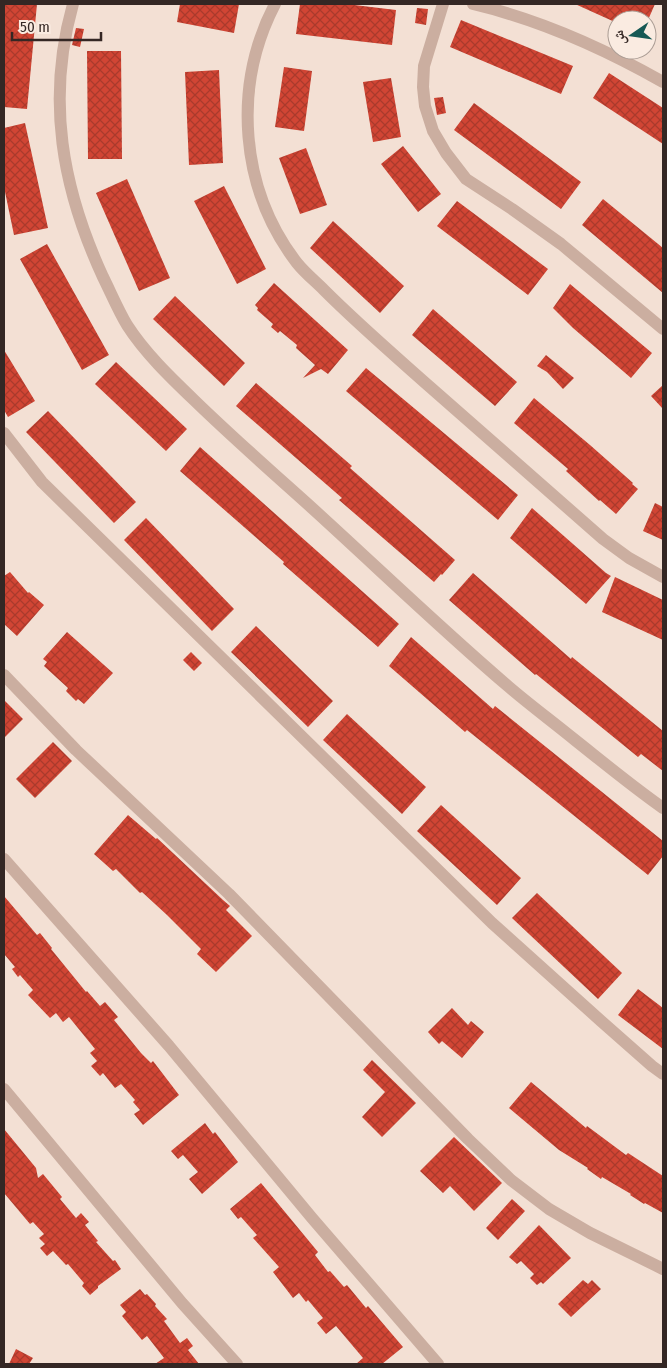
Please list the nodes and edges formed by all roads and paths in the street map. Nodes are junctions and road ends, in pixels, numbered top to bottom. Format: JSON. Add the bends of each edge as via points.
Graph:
{"nodes":[{"id":1,"x":73,"y":4,"type":"edge"},
{"id":2,"x":275,"y":4,"type":"edge"},
{"id":3,"x":443,"y":4,"type":"edge"},
{"id":4,"x":473,"y":4,"type":"edge"},
{"id":5,"x":663,"y":82,"type":"edge"},
{"id":6,"x":663,"y":328,"type":"edge"},
{"id":7,"x":4,"y":433,"type":"edge"},
{"id":8,"x":663,"y":577,"type":"edge"},
{"id":9,"x":4,"y":675,"type":"edge"},
{"id":10,"x":663,"y":808,"type":"edge"},
{"id":11,"x":4,"y":859,"type":"edge"},
{"id":12,"x":663,"y":1074,"type":"edge"},
{"id":13,"x":4,"y":1089,"type":"edge"},
{"id":14,"x":663,"y":1269,"type":"edge"},
{"id":15,"x":237,"y":1364,"type":"edge"},
{"id":16,"x":438,"y":1364,"type":"edge"}],
"edges":[{"from":1,"to":10,"type":"street","via":[[60,76],[62,142],[69,186],[97,264],[126,324],[139,342],[211,417],[509,688]]},
{"from":2,"to":8,"type":"street","via":[[254,56],[246,125],[253,171],[260,192],[276,232],[298,265],[349,316],[603,539],[628,558]]},
{"from":3,"to":6,"type":"street","via":[[424,66],[423,88],[433,131],[446,153],[466,179],[561,244]]},
{"from":4,"to":5,"type":"street","via":[[518,16],[609,52]]},
{"from":7,"to":12,"type":"street","via":[[42,482],[485,916]]},
{"from":9,"to":14,"type":"street","via":[[76,750],[229,894],[511,1180],[590,1234]]},
{"from":11,"to":16,"type":"street","via":[[175,1053]]},
{"from":13,"to":15,"type":"street","via":[[182,1303]]}]}
